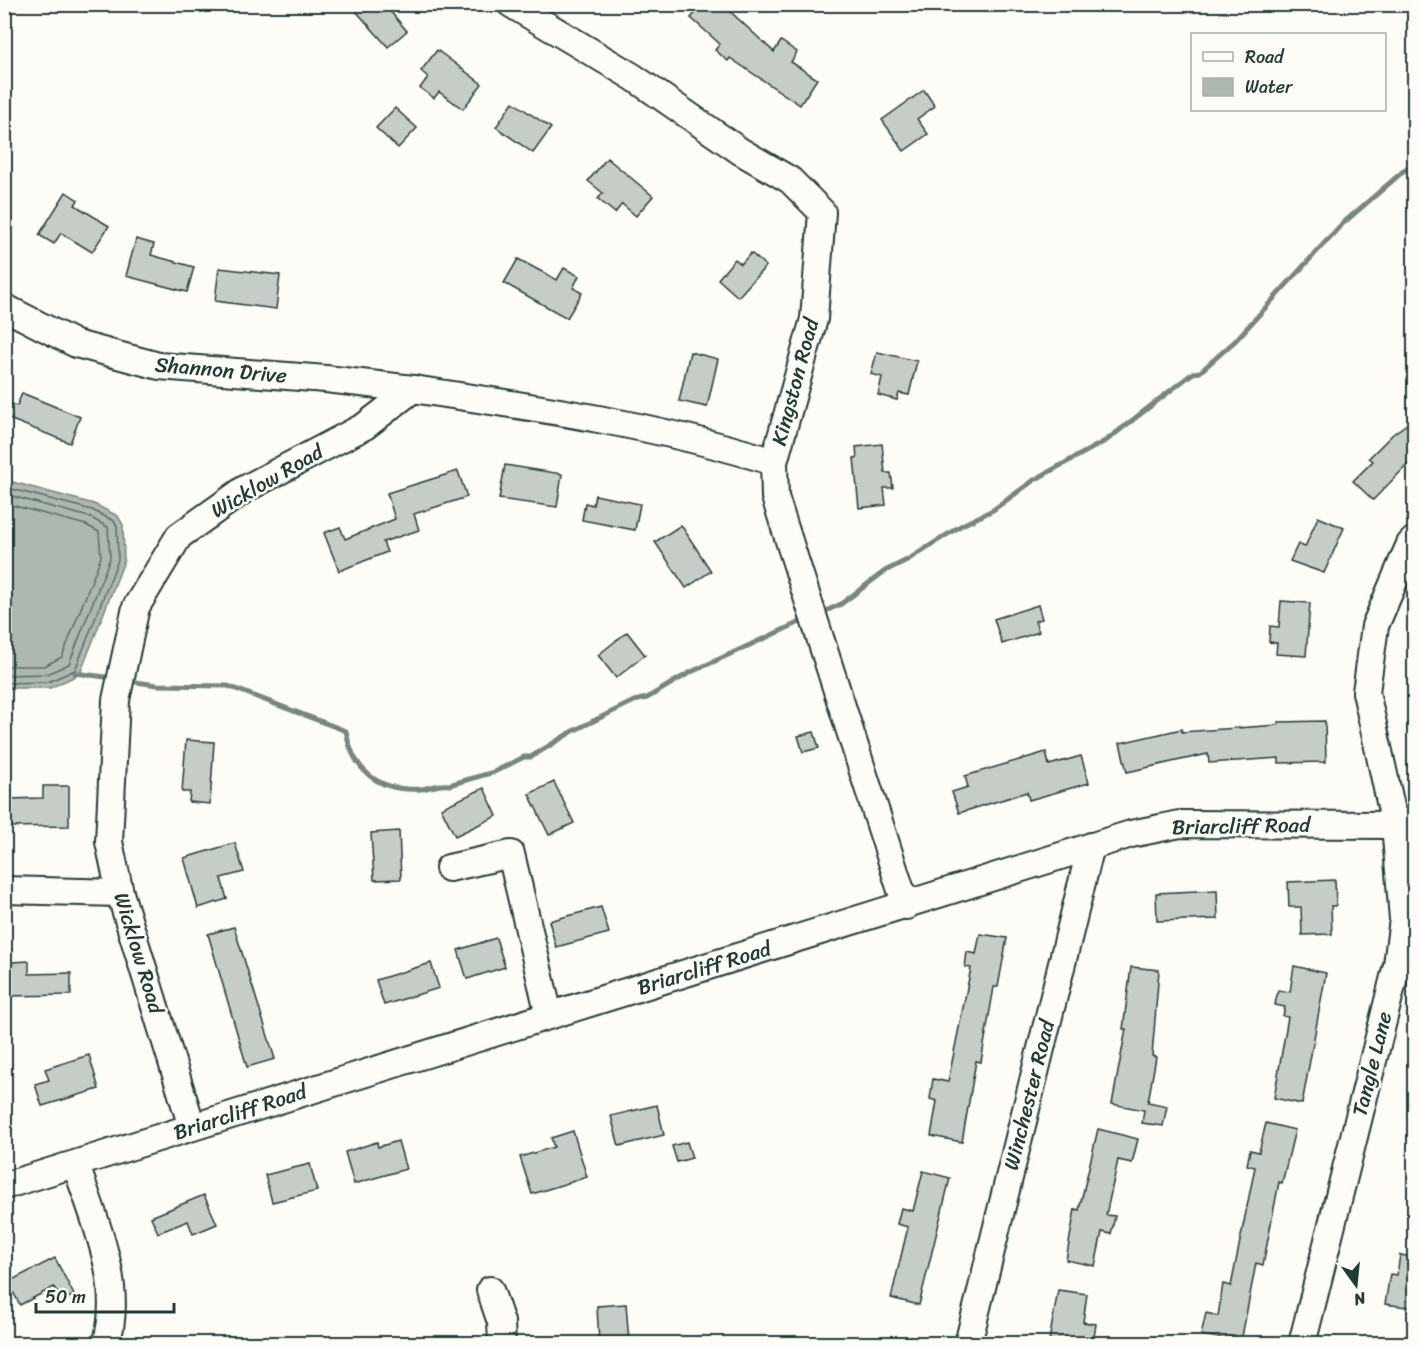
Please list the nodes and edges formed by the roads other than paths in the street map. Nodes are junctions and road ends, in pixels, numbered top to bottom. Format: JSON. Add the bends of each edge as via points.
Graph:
{"nodes":[{"id":1,"x":526,"y":8,"type":"edge"},
{"id":2,"x":4,"y":307,"type":"edge"},
{"id":3,"x":413,"y":389,"type":"junction"},
{"id":4,"x":774,"y":462,"type":"junction"},
{"id":5,"x":1414,"y":540,"type":"edge"},
{"id":6,"x":1405,"y":823,"type":"edge"},
{"id":7,"x":1091,"y":846,"type":"junction"},
{"id":8,"x":448,"y":868,"type":"dead end"},
{"id":9,"x":4,"y":890,"type":"edge"},
{"id":10,"x":120,"y":893,"type":"junction"},
{"id":11,"x":906,"y":906,"type":"junction"},
{"id":12,"x":549,"y":1015,"type":"junction"},
{"id":13,"x":192,"y":1127,"type":"junction"},
{"id":14,"x":76,"y":1165,"type":"junction"},
{"id":15,"x":4,"y":1186,"type":"edge"},
{"id":16,"x":490,"y":1290,"type":"dead end"},
{"id":17,"x":106,"y":1344,"type":"edge"},
{"id":18,"x":502,"y":1344,"type":"edge"},
{"id":19,"x":968,"y":1344,"type":"edge"},
{"id":20,"x":1302,"y":1344,"type":"edge"}],
"edges":[{"from":1,"to":4,"type":"street","name":"Kingston Road","via":[[790,180],[822,212],[814,319]]},
{"from":2,"to":3,"type":"street","name":"Shannon Drive","via":[[76,344],[159,366]]},
{"from":3,"to":4,"type":"street","via":[[627,425]]},
{"from":3,"to":10,"type":"street","name":"Wicklow Road","via":[[365,426],[245,489],[179,536],[136,607],[116,700],[109,843]]},
{"from":4,"to":11,"type":"street","name":"Kingston Road","via":[[776,497]]},
{"from":5,"to":6,"type":"street","name":"Tangle Lane","via":[[1375,626],[1366,692]]},
{"from":6,"to":7,"type":"street","name":"Briarcliff Road","via":[[1180,824]]},
{"from":6,"to":20,"type":"street","name":"Tangle Lane","via":[[1403,919],[1397,965]]},
{"from":7,"to":11,"type":"street","name":"Briarcliff Road"},
{"from":7,"to":19,"type":"street","name":"Winchester Road"},
{"from":8,"to":12,"type":"street","via":[[512,854]]},
{"from":9,"to":10,"type":"street"},
{"from":10,"to":13,"type":"street","name":"Wicklow Road"},
{"from":11,"to":12,"type":"street","name":"Briarcliff Road"},
{"from":12,"to":13,"type":"street","name":"Briarcliff Road"},
{"from":13,"to":14,"type":"street","name":"Briarcliff Road"},
{"from":14,"to":15,"type":"street","name":"Briarcliff Road"},
{"from":14,"to":17,"type":"street","via":[[109,1267],[112,1324]]},
{"from":16,"to":18,"type":"street","via":[[501,1322]]}]}
